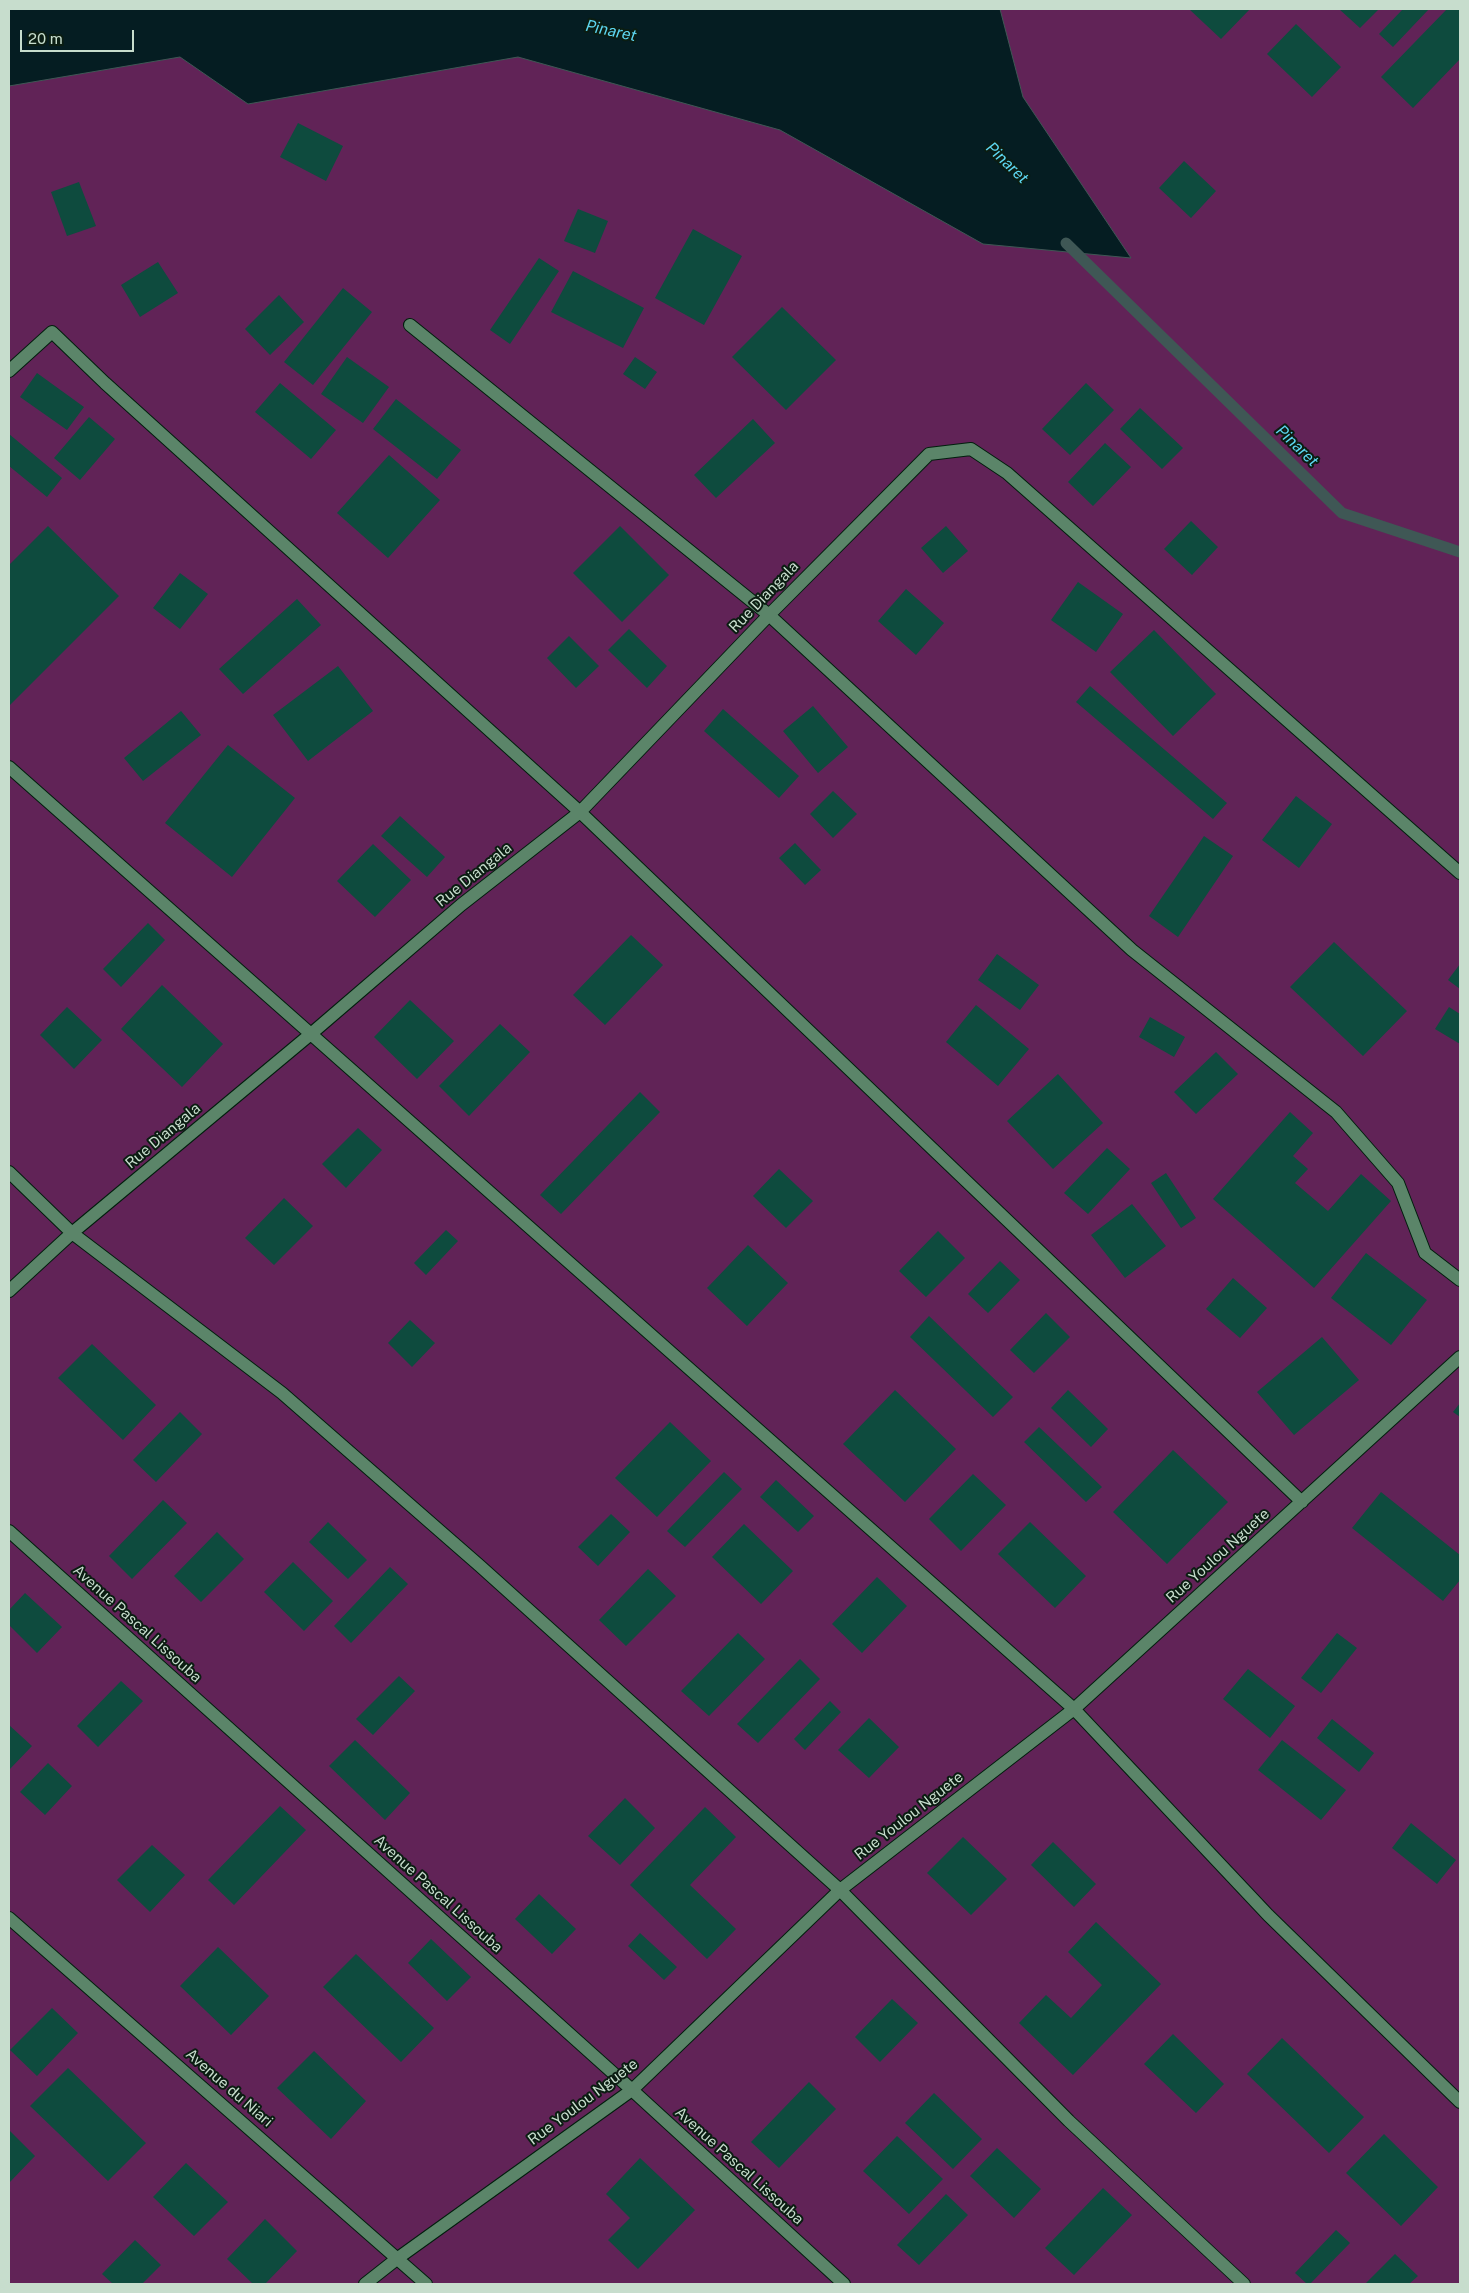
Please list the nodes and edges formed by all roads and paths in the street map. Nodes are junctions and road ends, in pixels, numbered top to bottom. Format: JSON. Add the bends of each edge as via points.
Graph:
{"nodes":[{"id":1,"x":410,"y":325,"type":"dead end"},
{"id":2,"x":9,"y":371,"type":"edge"},
{"id":3,"x":769,"y":615,"type":"junction"},
{"id":4,"x":9,"y":767,"type":"edge"},
{"id":5,"x":580,"y":812,"type":"junction"},
{"id":6,"x":1460,"y":873,"type":"edge"},
{"id":7,"x":312,"y":1033,"type":"junction"},
{"id":8,"x":9,"y":1172,"type":"edge"},
{"id":9,"x":72,"y":1233,"type":"junction"},
{"id":10,"x":1460,"y":1280,"type":"edge"},
{"id":11,"x":9,"y":1291,"type":"edge"},
{"id":12,"x":1460,"y":1357,"type":"edge"},
{"id":13,"x":1302,"y":1502,"type":"junction"},
{"id":14,"x":9,"y":1531,"type":"edge"},
{"id":15,"x":1074,"y":1709,"type":"junction"},
{"id":16,"x":840,"y":1890,"type":"junction"},
{"id":17,"x":9,"y":1918,"type":"edge"},
{"id":18,"x":632,"y":2090,"type":"junction"},
{"id":19,"x":1460,"y":2102,"type":"edge"},
{"id":20,"x":398,"y":2258,"type":"junction"},
{"id":21,"x":365,"y":2284,"type":"edge"},
{"id":22,"x":426,"y":2284,"type":"edge"},
{"id":23,"x":844,"y":2284,"type":"edge"},
{"id":24,"x":1244,"y":2284,"type":"edge"}],
"edges":[{"from":1,"to":3,"type":"street"},
{"from":2,"to":5,"type":"street","via":[[52,332],[112,390]]},
{"from":3,"to":5,"type":"street","name":"Rue Diangala"},
{"from":3,"to":6,"type":"street","name":"Rue Diangala","via":[[929,454],[971,449],[1007,473]]},
{"from":3,"to":10,"type":"street","via":[[1132,950],[1336,1112],[1398,1183],[1425,1253]]},
{"from":4,"to":7,"type":"street"},
{"from":5,"to":7,"type":"street","name":"Rue Diangala","via":[[461,905]]},
{"from":5,"to":13,"type":"street"},
{"from":7,"to":9,"type":"street","name":"Rue Diangala"},
{"from":7,"to":15,"type":"street"},
{"from":8,"to":9,"type":"street"},
{"from":9,"to":11,"type":"street","name":"Rue Diangala"},
{"from":9,"to":16,"type":"street","via":[[282,1394],[480,1566]]},
{"from":12,"to":13,"type":"street","name":"Rue Youlou Nguete"},
{"from":13,"to":15,"type":"street","name":"Rue Youlou Nguete"},
{"from":14,"to":18,"type":"street","name":"Avenue Pascal Lissouba"},
{"from":15,"to":16,"type":"street","name":"Rue Youlou Nguete"},
{"from":15,"to":19,"type":"street","via":[[1268,1915]]},
{"from":16,"to":18,"type":"street","name":"Rue Youlou Nguete"},
{"from":16,"to":24,"type":"street","via":[[1070,2121]]},
{"from":17,"to":20,"type":"street","name":"Avenue du Niari"},
{"from":18,"to":20,"type":"street","name":"Rue Youlou Nguete"},
{"from":18,"to":23,"type":"street","name":"Avenue Pascal Lissouba"},
{"from":20,"to":21,"type":"street","name":"Rue Youlou Nguete"},
{"from":20,"to":22,"type":"street","name":"Avenue du Niari"}]}
